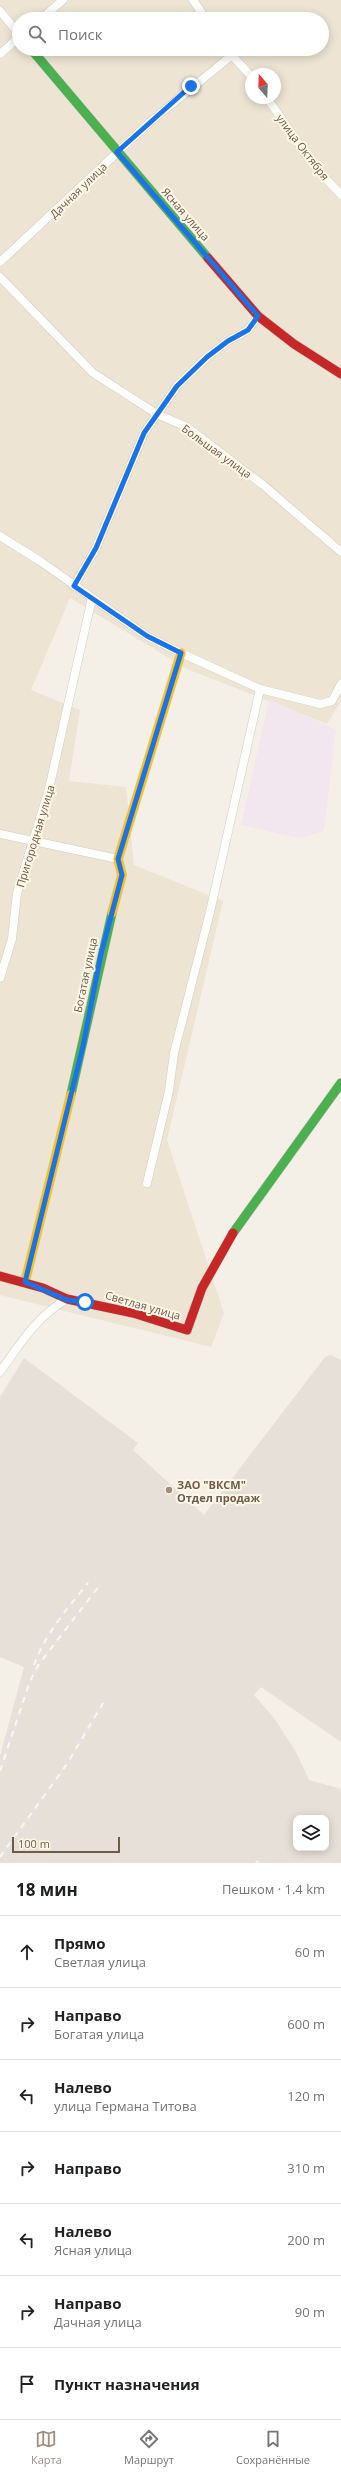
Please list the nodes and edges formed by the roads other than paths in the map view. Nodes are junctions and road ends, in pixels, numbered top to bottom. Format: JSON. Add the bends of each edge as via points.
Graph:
{"nodes":[{"id":1,"x":63,"y":0,"type":"edge"},
{"id":2,"x":192,"y":0,"type":"edge"},
{"id":3,"x":0,"y":11,"type":"edge"},
{"id":4,"x":49,"y":12,"type":"edge"},
{"id":5,"x":201,"y":12,"type":"edge"},
{"id":6,"x":12,"y":26,"type":"edge"},
{"id":7,"x":12,"y":43,"type":"edge"},
{"id":8,"x":0,"y":54,"type":"edge"},
{"id":9,"x":37,"y":56,"type":"edge"},
{"id":10,"x":225,"y":56,"type":"edge"},
{"id":11,"x":233,"y":56,"type":"edge"},
{"id":12,"x":245,"y":69,"type":"edge"},
{"id":13,"x":270,"y":104,"type":"edge"},
{"id":14,"x":117,"y":152,"type":"junction"},
{"id":15,"x":341,"y":195,"type":"edge"},
{"id":16,"x":0,"y":262,"type":"edge"},
{"id":17,"x":0,"y":276,"type":"edge"},
{"id":18,"x":258,"y":316,"type":"junction"},
{"id":19,"x":341,"y":374,"type":"edge"},
{"id":20,"x":157,"y":414,"type":"junction"},
{"id":21,"x":0,"y":537,"type":"edge"},
{"id":22,"x":341,"y":552,"type":"edge"},
{"id":23,"x":74,"y":586,"type":"junction"},
{"id":24,"x":92,"y":598,"type":"junction"},
{"id":25,"x":181,"y":653,"type":"junction"},
{"id":26,"x":340,"y":687,"type":"edge"},
{"id":27,"x":260,"y":689,"type":"junction"},
{"id":28,"x":0,"y":834,"type":"edge"},
{"id":29,"x":34,"y":839,"type":"junction"},
{"id":30,"x":118,"y":859,"type":"junction"},
{"id":31,"x":0,"y":978,"type":"edge"},
{"id":32,"x":341,"y":1083,"type":"edge"},
{"id":33,"x":147,"y":1183,"type":"dead end"},
{"id":34,"x":0,"y":1276,"type":"edge"},
{"id":35,"x":25,"y":1282,"type":"junction"},
{"id":36,"x":67,"y":1300,"type":"junction"},
{"id":37,"x":0,"y":1372,"type":"edge"}],
"edges":[{"from":1,"to":4,"type":"street"},
{"from":2,"to":5,"type":"street"},
{"from":3,"to":6,"type":"street"},
{"from":7,"to":8,"type":"street"},
{"from":9,"to":14,"type":"street","name":"Ясная улица"},
{"from":10,"to":14,"type":"street","name":"Дачная улица"},
{"from":11,"to":12,"type":"street"},
{"from":13,"to":15,"type":"street","name":"улица Октября","via":[[315,167]]},
{"from":14,"to":16,"type":"street","name":"Дачная улица"},
{"from":14,"to":18,"type":"street","name":"Ясная улица"},
{"from":17,"to":20,"type":"street","name":"Большая улица","via":[[93,374]]},
{"from":18,"to":19,"type":"street","name":"Ясная улица","via":[[294,344]]},
{"from":18,"to":20,"type":"street","via":[[248,330],[207,357],[177,386]]},
{"from":20,"to":22,"type":"street","name":"Большая улица","via":[[187,427],[214,447]]},
{"from":20,"to":23,"type":"street","via":[[144,433],[96,548]]},
{"from":21,"to":23,"type":"street"},
{"from":23,"to":24,"type":"street"},
{"from":24,"to":25,"type":"street","via":[[147,636]]},
{"from":24,"to":29,"type":"street","name":"Пригородная улица","via":[[49,789]]},
{"from":25,"to":27,"type":"street"},
{"from":25,"to":30,"type":"street","name":"Богатая улица"},
{"from":26,"to":27,"type":"street","via":[[332,701],[320,704]]},
{"from":27,"to":33,"type":"street","via":[[210,912],[174,1053],[169,1091]]},
{"from":28,"to":29,"type":"street"},
{"from":29,"to":30,"type":"street"},
{"from":29,"to":31,"type":"street","name":"Пригородная улица","via":[[17,893],[12,939]]},
{"from":30,"to":35,"type":"street","name":"Богатая улица","via":[[122,875],[101,954],[83,1046]]},
{"from":32,"to":36,"type":"street","name":"Светлая улица","via":[[211,1266],[196,1298],[187,1330],[133,1313]]},
{"from":34,"to":35,"type":"street","name":"Светлая улица"},
{"from":35,"to":36,"type":"street","name":"Светлая улица"},
{"from":36,"to":37,"type":"street","via":[[37,1323]]}]}
